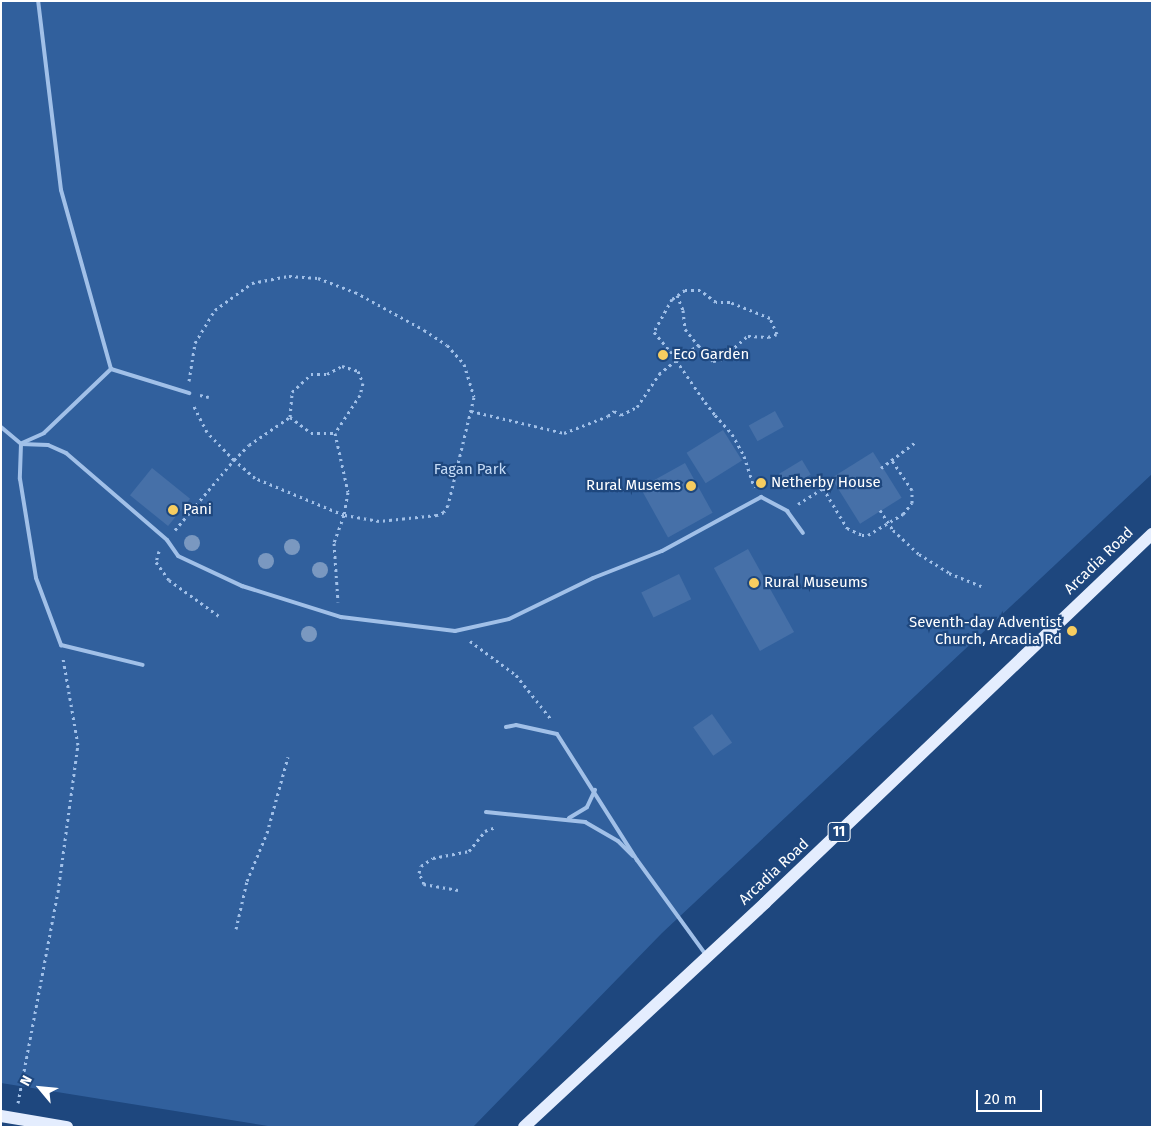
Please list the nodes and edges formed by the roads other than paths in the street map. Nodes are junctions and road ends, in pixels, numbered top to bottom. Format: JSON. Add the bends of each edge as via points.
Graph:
{"nodes":[{"id":1,"x":38,"y":1,"type":"edge"},
{"id":2,"x":111,"y":369,"type":"junction"},
{"id":3,"x":189,"y":393,"type":"road end"},
{"id":4,"x":1,"y":427,"type":"edge"},
{"id":5,"x":21,"y":444,"type":"junction"},
{"id":6,"x":804,"y":533,"type":"dead end"},
{"id":7,"x":1152,"y":534,"type":"edge"},
{"id":8,"x":142,"y":665,"type":"dead end"},
{"id":9,"x":506,"y":727,"type":"dead end"},
{"id":10,"x":595,"y":790,"type":"junction"},
{"id":11,"x":486,"y":812,"type":"dead end"},
{"id":12,"x":568,"y":818,"type":"junction"},
{"id":13,"x":637,"y":860,"type":"junction"},
{"id":14,"x":706,"y":955,"type":"junction"},
{"id":15,"x":1,"y":1116,"type":"edge"},
{"id":16,"x":67,"y":1127,"type":"edge"},
{"id":17,"x":524,"y":1127,"type":"edge"}],
"edges":[{"from":1,"to":2,"type":"lane","via":[[61,190]]},
{"from":2,"to":3,"type":"lane"},
{"from":2,"to":5,"type":"lane","via":[[44,433]]},
{"from":4,"to":5,"type":"lane"},
{"from":5,"to":6,"type":"lane","via":[[48,445],[66,453],[167,540],[178,556],[242,586],[341,617],[455,631],[509,619],[592,578],[662,551],[761,497],[787,511]]},
{"from":5,"to":8,"type":"lane","via":[[20,478],[36,578],[61,645]]},
{"from":7,"to":14,"type":"main road","name":"Arcadia Road","number":"11","via":[[765,903]]},
{"from":9,"to":10,"type":"lane","via":[[516,725],[557,734]]},
{"from":10,"to":12,"type":"lane","via":[[587,807]]},
{"from":10,"to":13,"type":"lane"},
{"from":11,"to":12,"type":"lane"},
{"from":12,"to":13,"type":"lane","via":[[597,826]]},
{"from":13,"to":14,"type":"lane"},
{"from":14,"to":17,"type":"main road","name":"Arcadia Road","number":"11"},
{"from":15,"to":16,"type":"main road"}]}
